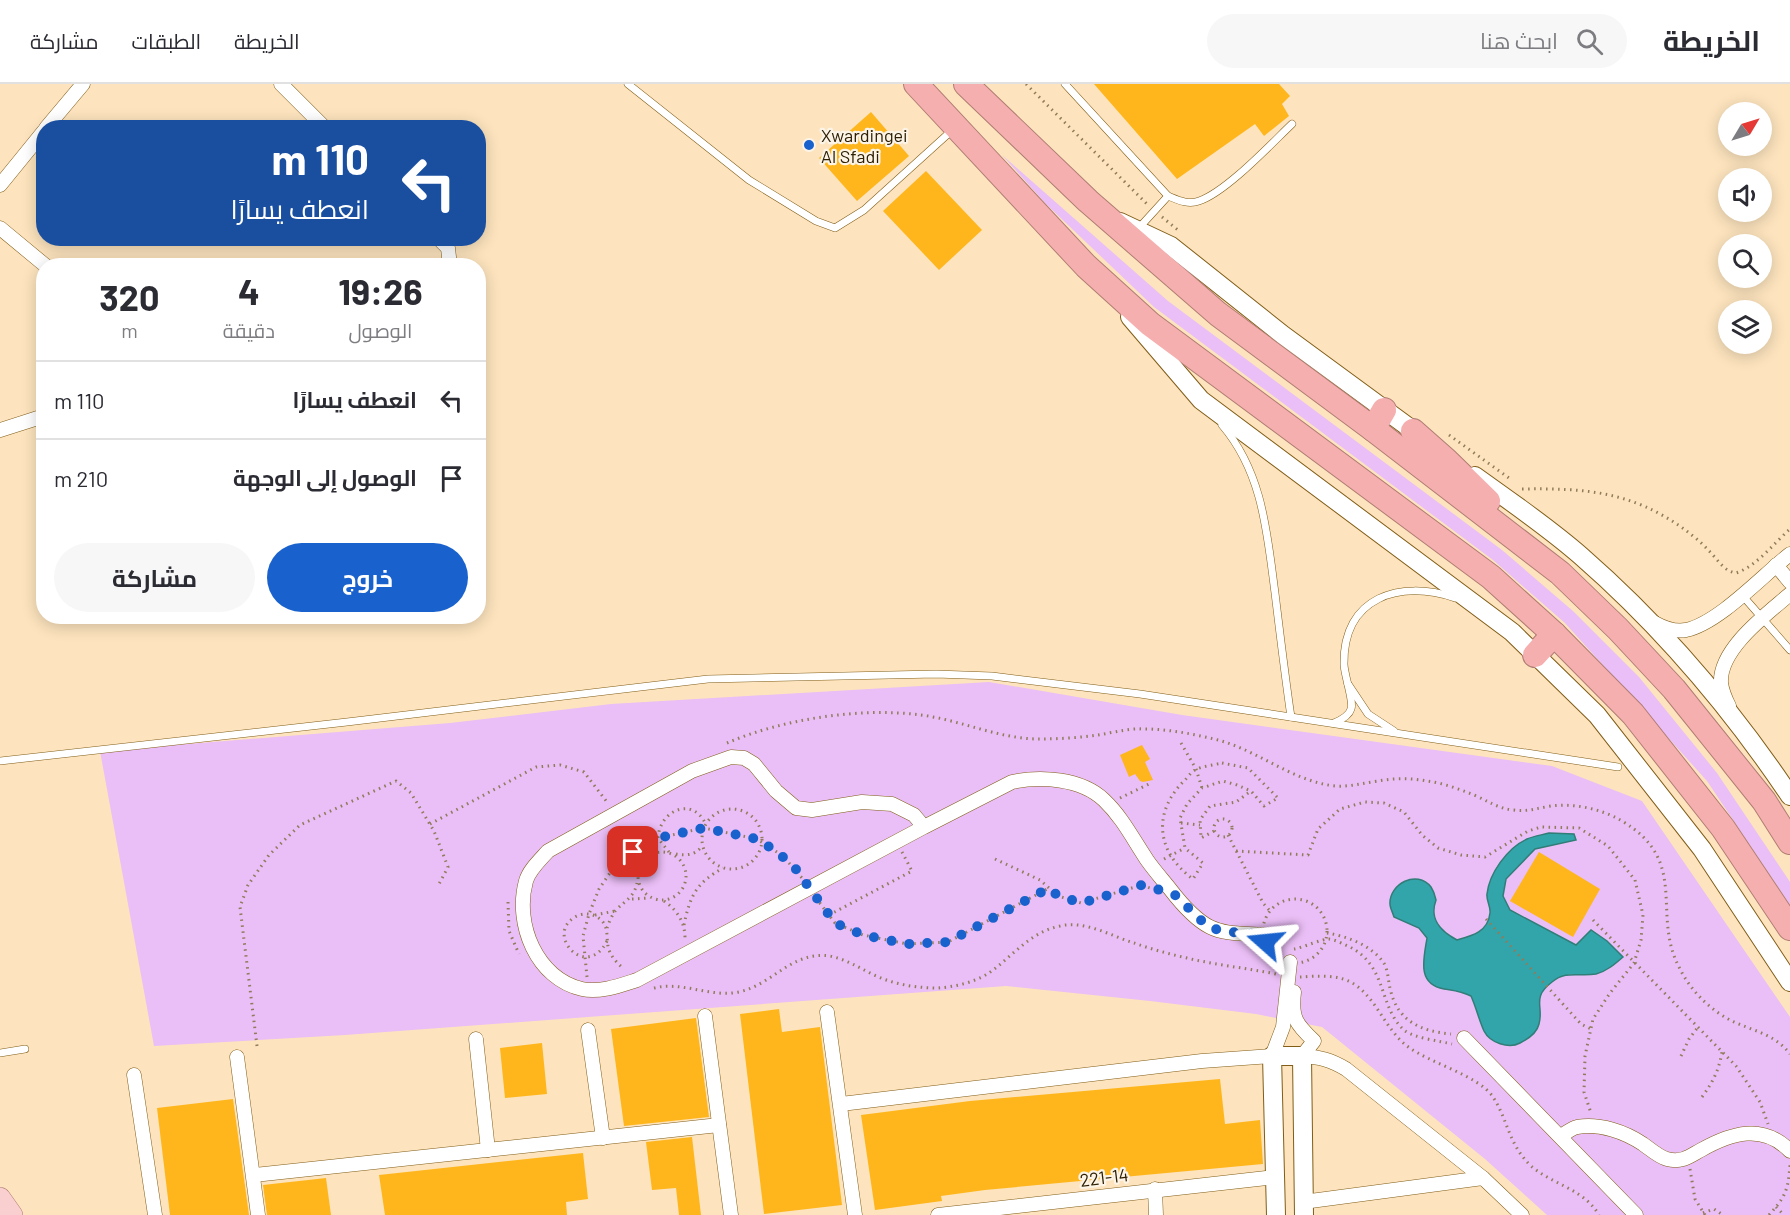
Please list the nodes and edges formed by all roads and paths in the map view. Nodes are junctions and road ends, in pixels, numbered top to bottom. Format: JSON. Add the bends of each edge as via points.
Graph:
{"nodes":[{"id":1,"x":280,"y":84,"type":"edge"},
{"id":2,"x":628,"y":84,"type":"edge"},
{"id":3,"x":898,"y":84,"type":"edge"},
{"id":4,"x":916,"y":84,"type":"edge"},
{"id":5,"x":966,"y":84,"type":"edge"},
{"id":6,"x":981,"y":84,"type":"edge"},
{"id":7,"x":1026,"y":84,"type":"edge"},
{"id":8,"x":1065,"y":84,"type":"edge"},
{"id":9,"x":74,"y":87,"type":"edge"},
{"id":10,"x":51,"y":120,"type":"edge"},
{"id":11,"x":317,"y":120,"type":"edge"},
{"id":12,"x":1292,"y":124,"type":"dead end"},
{"id":13,"x":948,"y":134,"type":"junction"},
{"id":14,"x":36,"y":141,"type":"edge"},
{"id":15,"x":0,"y":185,"type":"edge"},
{"id":16,"x":1168,"y":196,"type":"junction"},
{"id":17,"x":1084,"y":197,"type":"junction"},
{"id":18,"x":1023,"y":200,"type":"junction"},
{"id":19,"x":1154,"y":210,"type":"junction"},
{"id":20,"x":0,"y":228,"type":"edge"},
{"id":21,"x":1137,"y":230,"type":"junction"},
{"id":22,"x":1180,"y":232,"type":"dead end"},
{"id":23,"x":36,"y":258,"type":"edge"},
{"id":24,"x":1086,"y":266,"type":"junction"},
{"id":25,"x":1201,"y":400,"type":"junction"},
{"id":26,"x":36,"y":419,"type":"edge"},
{"id":27,"x":1378,"y":419,"type":"junction"},
{"id":28,"x":1440,"y":429,"type":"dead end"},
{"id":29,"x":0,"y":430,"type":"edge"},
{"id":30,"x":1413,"y":431,"type":"junction"},
{"id":31,"x":1522,"y":489,"type":"junction"},
{"id":32,"x":1531,"y":496,"type":"dead end"},
{"id":33,"x":1790,"y":529,"type":"edge"},
{"id":34,"x":1790,"y":554,"type":"edge"},
{"id":35,"x":1776,"y":565,"type":"junction"},
{"id":36,"x":1560,"y":573,"type":"junction"},
{"id":37,"x":1790,"y":582,"type":"edge"},
{"id":38,"x":1790,"y":594,"type":"edge"},
{"id":39,"x":1742,"y":595,"type":"junction"},
{"id":40,"x":1635,"y":608,"type":"junction"},
{"id":41,"x":1491,"y":617,"type":"junction"},
{"id":42,"x":1762,"y":619,"type":"junction"},
{"id":43,"x":1554,"y":634,"type":"junction"},
{"id":44,"x":1790,"y":650,"type":"edge"},
{"id":45,"x":1535,"y":655,"type":"junction"},
{"id":46,"x":1347,"y":682,"type":"junction"},
{"id":47,"x":1290,"y":717,"type":"junction"},
{"id":48,"x":1334,"y":723,"type":"junction"},
{"id":49,"x":1398,"y":733,"type":"junction"},
{"id":50,"x":1181,"y":743,"type":"dead end"},
{"id":51,"x":720,"y":746,"type":"dead end"},
{"id":52,"x":1758,"y":750,"type":"junction"},
{"id":53,"x":0,"y":761,"type":"edge"},
{"id":54,"x":1618,"y":767,"type":"dead end"},
{"id":55,"x":1196,"y":769,"type":"junction"},
{"id":56,"x":1149,"y":784,"type":"dead end"},
{"id":57,"x":1202,"y":788,"type":"junction"},
{"id":58,"x":1251,"y":791,"type":"junction"},
{"id":59,"x":1790,"y":796,"type":"edge"},
{"id":60,"x":1107,"y":804,"type":"junction"},
{"id":61,"x":610,"y":812,"type":"junction"},
{"id":62,"x":1181,"y":823,"type":"junction"},
{"id":63,"x":430,"y":824,"type":"junction"},
{"id":64,"x":1200,"y":825,"type":"junction"},
{"id":65,"x":705,"y":827,"type":"junction"},
{"id":66,"x":924,"y":827,"type":"junction"},
{"id":67,"x":609,"y":829,"type":"dead end"},
{"id":68,"x":1214,"y":831,"type":"junction"},
{"id":69,"x":1228,"y":836,"type":"junction"},
{"id":70,"x":658,"y":838,"type":"junction"},
{"id":71,"x":897,"y":842,"type":"junction"},
{"id":72,"x":1790,"y":842,"type":"edge"},
{"id":73,"x":703,"y":844,"type":"junction"},
{"id":74,"x":762,"y":844,"type":"junction"},
{"id":75,"x":1185,"y":848,"type":"junction"},
{"id":76,"x":1236,"y":851,"type":"junction"},
{"id":77,"x":633,"y":852,"type":"junction"},
{"id":78,"x":671,"y":853,"type":"junction"},
{"id":79,"x":1169,"y":856,"type":"junction"},
{"id":80,"x":995,"y":859,"type":"dead end"},
{"id":81,"x":1151,"y":865,"type":"junction"},
{"id":82,"x":639,"y":866,"type":"junction"},
{"id":83,"x":723,"y":868,"type":"junction"},
{"id":84,"x":638,"y":880,"type":"junction"},
{"id":85,"x":439,"y":884,"type":"dead end"},
{"id":86,"x":1049,"y":888,"type":"junction"},
{"id":87,"x":809,"y":889,"type":"junction"},
{"id":88,"x":1174,"y":894,"type":"junction"},
{"id":89,"x":653,"y":898,"type":"junction"},
{"id":90,"x":509,"y":899,"type":"dead end"},
{"id":91,"x":630,"y":899,"type":"junction"},
{"id":92,"x":663,"y":900,"type":"junction"},
{"id":93,"x":616,"y":910,"type":"junction"},
{"id":94,"x":1270,"y":911,"type":"junction"},
{"id":95,"x":591,"y":914,"type":"junction"},
{"id":96,"x":829,"y":915,"type":"junction"},
{"id":97,"x":1486,"y":919,"type":"dead end"},
{"id":98,"x":1593,"y":920,"type":"dead end"},
{"id":99,"x":684,"y":925,"type":"junction"},
{"id":100,"x":1790,"y":928,"type":"edge"},
{"id":101,"x":607,"y":930,"type":"junction"},
{"id":102,"x":1327,"y":933,"type":"junction"},
{"id":103,"x":1264,"y":935,"type":"junction"},
{"id":104,"x":694,"y":938,"type":"dead end"},
{"id":105,"x":607,"y":941,"type":"junction"},
{"id":106,"x":584,"y":957,"type":"junction"},
{"id":107,"x":521,"y":958,"type":"dead end"},
{"id":108,"x":1634,"y":963,"type":"junction"},
{"id":109,"x":1293,"y":970,"type":"junction"},
{"id":110,"x":581,"y":980,"type":"dead end"},
{"id":111,"x":1790,"y":982,"type":"edge"},
{"id":112,"x":646,"y":983,"type":"junction"},
{"id":113,"x":827,"y":1012,"type":"dead end"},
{"id":114,"x":705,"y":1016,"type":"dead end"},
{"id":115,"x":1698,"y":1028,"type":"junction"},
{"id":116,"x":1591,"y":1029,"type":"junction"},
{"id":117,"x":588,"y":1030,"type":"dead end"},
{"id":118,"x":1464,"y":1038,"type":"joint"},
{"id":119,"x":476,"y":1039,"type":"dead end"},
{"id":120,"x":257,"y":1046,"type":"dead end"},
{"id":121,"x":25,"y":1049,"type":"dead end"},
{"id":122,"x":1722,"y":1052,"type":"junction"},
{"id":123,"x":0,"y":1053,"type":"edge"},
{"id":124,"x":1790,"y":1054,"type":"edge"},
{"id":125,"x":1272,"y":1056,"type":"junction"},
{"id":126,"x":1302,"y":1056,"type":"junction"},
{"id":127,"x":1681,"y":1056,"type":"dead end"},
{"id":128,"x":237,"y":1057,"type":"dead end"},
{"id":129,"x":134,"y":1075,"type":"dead end"},
{"id":130,"x":1702,"y":1097,"type":"dead end"},
{"id":131,"x":841,"y":1104,"type":"junction"},
{"id":132,"x":719,"y":1125,"type":"junction"},
{"id":133,"x":1760,"y":1126,"type":"dead end"},
{"id":134,"x":1596,"y":1127,"type":"junction"},
{"id":135,"x":1561,"y":1136,"type":"junction"},
{"id":136,"x":603,"y":1137,"type":"junction"},
{"id":137,"x":488,"y":1150,"type":"junction"},
{"id":138,"x":1790,"y":1150,"type":"edge"},
{"id":139,"x":1689,"y":1159,"type":"junction"},
{"id":140,"x":1790,"y":1164,"type":"edge"},
{"id":141,"x":254,"y":1175,"type":"junction"},
{"id":142,"x":1302,"y":1176,"type":"junction"},
{"id":143,"x":1275,"y":1177,"type":"junction"},
{"id":144,"x":1483,"y":1178,"type":"junction"},
{"id":145,"x":1155,"y":1189,"type":"junction"},
{"id":146,"x":0,"y":1198,"type":"edge"},
{"id":147,"x":1776,"y":1207,"type":"junction"},
{"id":148,"x":1304,"y":1209,"type":"edge"},
{"id":149,"x":1704,"y":1214,"type":"edge"},
{"id":150,"x":12,"y":1215,"type":"edge"},
{"id":151,"x":155,"y":1215,"type":"edge"},
{"id":152,"x":258,"y":1215,"type":"edge"},
{"id":153,"x":731,"y":1215,"type":"edge"},
{"id":154,"x":855,"y":1215,"type":"edge"},
{"id":155,"x":938,"y":1215,"type":"edge"},
{"id":156,"x":1156,"y":1215,"type":"edge"},
{"id":157,"x":1276,"y":1215,"type":"edge"},
{"id":158,"x":1522,"y":1215,"type":"edge"},
{"id":159,"x":1599,"y":1215,"type":"edge"},
{"id":160,"x":1636,"y":1215,"type":"edge"},
{"id":161,"x":1722,"y":1215,"type":"edge"},
{"id":162,"x":1769,"y":1215,"type":"edge"},
{"id":163,"x":1784,"y":1215,"type":"edge"}],
"edges":[{"from":1,"to":11,"type":"street"},
{"from":2,"to":13,"type":"lane","via":[[749,180],[816,221],[835,228],[864,210]]},
{"from":3,"to":13,"type":"highway"},
{"from":4,"to":18,"type":"highway"},
{"from":5,"to":17,"type":"highway"},
{"from":6,"to":17,"type":"highway"},
{"from":7,"to":19,"type":"path"},
{"from":8,"to":16,"type":"lane"},
{"from":9,"to":10,"type":"street"},
{"from":12,"to":16,"type":"lane","via":[[1217,192],[1197,202],[1182,202]]},
{"from":13,"to":18,"type":"highway"},
{"from":14,"to":15,"type":"street"},
{"from":16,"to":19,"type":"lane"},
{"from":17,"to":21,"type":"main road","via":[[1107,215]]},
{"from":17,"to":27,"type":"highway","via":[[1218,314]]},
{"from":18,"to":24,"type":"highway"},
{"from":19,"to":21,"type":"lane"},
{"from":19,"to":22,"type":"path"},
{"from":20,"to":23,"type":"street"},
{"from":21,"to":27,"type":"main road","via":[[1171,246]]},
{"from":24,"to":25,"type":"main road"},
{"from":24,"to":43,"type":"highway","via":[[1160,331],[1491,577]]},
{"from":25,"to":41,"type":"main road"},
{"from":25,"to":47,"type":"lane","via":[[1245,458],[1259,494]]},
{"from":26,"to":29,"type":"street"},
{"from":27,"to":30,"type":"main road"},
{"from":27,"to":36,"type":"highway"},
{"from":28,"to":31,"type":"path"},
{"from":30,"to":36,"type":"highway"},
{"from":30,"to":40,"type":"main road","via":[[1582,556]]},
{"from":31,"to":32,"type":"path"},
{"from":31,"to":33,"type":"path","via":[[1586,490],[1631,501],[1683,529],[1725,568],[1736,573]]},
{"from":34,"to":35,"type":"street"},
{"from":35,"to":37,"type":"street"},
{"from":35,"to":39,"type":"street"},
{"from":36,"to":72,"type":"highway","via":[[1674,689],[1764,801]]},
{"from":38,"to":42,"type":"street"},
{"from":39,"to":40,"type":"street","via":[[1687,630],[1670,630]]},
{"from":39,"to":42,"type":"lane"},
{"from":40,"to":52,"type":"main road","via":[[1690,665]]},
{"from":41,"to":45,"type":"main road"},
{"from":41,"to":46,"type":"lane","via":[[1440,593],[1410,590],[1381,597],[1357,617],[1348,637],[1344,663]]},
{"from":42,"to":44,"type":"lane"},
{"from":42,"to":52,"type":"street","via":[[1733,649],[1721,681],[1729,706]]},
{"from":43,"to":45,"type":"highway"},
{"from":43,"to":100,"type":"highway","via":[[1633,714],[1723,828]]},
{"from":45,"to":111,"type":"main road","via":[[1597,715],[1702,849]]},
{"from":46,"to":48,"type":"lane","via":[[1351,711]]},
{"from":46,"to":49,"type":"lane","via":[[1368,714]]},
{"from":47,"to":48,"type":"lane"},
{"from":47,"to":53,"type":"lane","via":[[992,676],[777,676],[661,684]]},
{"from":48,"to":49,"type":"lane"},
{"from":49,"to":54,"type":"lane"},
{"from":50,"to":55,"type":"path"},
{"from":51,"to":124,"type":"path","via":[[793,722],[866,714],[921,715],[1035,739],[1154,730],[1218,740],[1317,783],[1348,787],[1394,779],[1418,780],[1442,783],[1510,810],[1571,805],[1594,811],[1619,819],[1637,831],[1659,860],[1667,889],[1668,937],[1686,980],[1719,1014],[1774,1039]]},
{"from":52,"to":59,"type":"main road"},
{"from":55,"to":57,"type":"path"},
{"from":55,"to":58,"type":"path","via":[[1222,763],[1248,768],[1278,798],[1264,806]]},
{"from":55,"to":79,"type":"path","via":[[1172,792],[1162,817]]},
{"from":56,"to":60,"type":"path"},
{"from":57,"to":58,"type":"path","via":[[1223,781]]},
{"from":57,"to":62,"type":"path","via":[[1188,804]]},
{"from":58,"to":64,"type":"path","via":[[1236,802],[1210,806]]},
{"from":60,"to":66,"type":"street","via":[[1074,784],[1028,778],[1012,782]]},
{"from":60,"to":81,"type":"street"},
{"from":61,"to":63,"type":"path","via":[[584,772],[552,765],[536,767]]},
{"from":61,"to":66,"type":"street","via":[[692,771],[731,757],[754,764],[796,808],[812,810],[862,802],[892,804],[914,815]]},
{"from":61,"to":67,"type":"path"},
{"from":61,"to":77,"type":"path"},
{"from":61,"to":112,"type":"street","via":[[548,851],[535,865],[526,881],[527,934],[536,956],[558,979],[583,989]]},
{"from":62,"to":64,"type":"path"},
{"from":62,"to":75,"type":"path"},
{"from":63,"to":85,"type":"path","via":[[448,867]]},
{"from":63,"to":120,"type":"path","via":[[411,793],[396,781],[300,825],[269,855],[248,885],[240,907]]},
{"from":64,"to":68,"type":"path","via":[[1201,838]]},
{"from":65,"to":70,"type":"path"},
{"from":65,"to":70,"type":"path","via":[[699,814],[675,810],[666,816]]},
{"from":65,"to":73,"type":"path"},
{"from":65,"to":74,"type":"path","via":[[757,839]]},
{"from":65,"to":74,"type":"path","via":[[716,813],[745,812],[759,825]]},
{"from":66,"to":71,"type":"street"},
{"from":68,"to":69,"type":"path"},
{"from":68,"to":69,"type":"path","via":[[1216,822],[1227,820],[1232,828]]},
{"from":69,"to":76,"type":"path"},
{"from":70,"to":77,"type":"path"},
{"from":70,"to":78,"type":"path"},
{"from":71,"to":87,"type":"street"},
{"from":71,"to":96,"type":"path","via":[[912,871]]},
{"from":73,"to":78,"type":"path","via":[[686,856]]},
{"from":73,"to":83,"type":"path","via":[[708,857]]},
{"from":74,"to":83,"type":"path","via":[[753,862],[734,870]]},
{"from":74,"to":87,"type":"path","via":[[773,848],[795,868]]},
{"from":75,"to":79,"type":"path"},
{"from":75,"to":79,"type":"path","via":[[1203,863],[1193,879]]},
{"from":76,"to":94,"type":"path"},
{"from":76,"to":108,"type":"path","via":[[1308,855],[1318,830],[1340,809],[1365,802],[1384,803],[1404,812],[1438,848],[1485,858],[1528,831],[1541,827],[1579,828],[1608,846],[1635,880],[1643,915]]},
{"from":77,"to":82,"type":"path"},
{"from":77,"to":95,"type":"path","via":[[616,864],[599,889]]},
{"from":78,"to":82,"type":"path","via":[[649,855]]},
{"from":78,"to":92,"type":"path","via":[[684,864],[686,880],[678,894]]},
{"from":79,"to":81,"type":"path"},
{"from":80,"to":86,"type":"path"},
{"from":81,"to":88,"type":"street"},
{"from":82,"to":84,"type":"path"},
{"from":83,"to":99,"type":"path","via":[[692,894]]},
{"from":84,"to":89,"type":"path","via":[[642,890]]},
{"from":84,"to":91,"type":"path"},
{"from":86,"to":88,"type":"path","via":[[1058,896],[1082,903],[1142,885]]},
{"from":86,"to":96,"type":"path","via":[[948,942],[907,944],[863,935],[835,923]]},
{"from":87,"to":96,"type":"path"},
{"from":87,"to":112,"type":"street"},
{"from":88,"to":103,"type":"street","via":[[1207,926]]},
{"from":89,"to":91,"type":"path"},
{"from":89,"to":92,"type":"path"},
{"from":90,"to":107,"type":"path","via":[[510,931]]},
{"from":91,"to":93,"type":"path"},
{"from":92,"to":99,"type":"path","via":[[676,910]]},
{"from":93,"to":95,"type":"path"},
{"from":93,"to":101,"type":"path"},
{"from":94,"to":102,"type":"path","via":[[1288,900],[1309,902],[1324,917]]},
{"from":94,"to":103,"type":"path"},
{"from":95,"to":101,"type":"path"},
{"from":95,"to":106,"type":"path","via":[[583,936]]},
{"from":95,"to":106,"type":"path","via":[[576,916],[566,926],[567,946]]},
{"from":97,"to":116,"type":"path","via":[[1581,1024]]},
{"from":98,"to":108,"type":"path"},
{"from":99,"to":104,"type":"path","via":[[685,942]]},
{"from":101,"to":105,"type":"path"},
{"from":102,"to":109,"type":"path","via":[[1316,955]]},
{"from":102,"to":118,"type":"path","via":[[1369,948],[1385,963],[1392,998],[1410,1023],[1431,1032]]},
{"from":103,"to":109,"type":"path","via":[[1270,951]]},
{"from":105,"to":106,"type":"path","via":[[598,953]]},
{"from":105,"to":112,"type":"path","via":[[619,965]]},
{"from":106,"to":110,"type":"path","via":[[589,982]]},
{"from":108,"to":115,"type":"path"},
{"from":108,"to":116,"type":"path","via":[[1593,1019]]},
{"from":109,"to":112,"type":"path","via":[[1188,958],[1088,927],[1062,925],[1036,934],[986,975],[951,987],[897,983],[829,956],[800,959],[750,989],[726,994]]},
{"from":109,"to":125,"type":"street","via":[[1283,1027]]},
{"from":109,"to":126,"type":"street","via":[[1297,1026],[1314,1041]]},
{"from":109,"to":159,"type":"path","via":[[1353,983],[1407,1046],[1480,1084],[1493,1097],[1509,1136],[1527,1162],[1540,1174],[1584,1197]]},
{"from":113,"to":131,"type":"street"},
{"from":114,"to":132,"type":"street"},
{"from":115,"to":122,"type":"path"},
{"from":115,"to":127,"type":"path"},
{"from":116,"to":134,"type":"path","via":[[1584,1092]]},
{"from":117,"to":136,"type":"street"},
{"from":118,"to":135,"type":"street"},
{"from":119,"to":137,"type":"street"},
{"from":121,"to":123,"type":"lane"},
{"from":122,"to":130,"type":"path","via":[[1716,1076]]},
{"from":122,"to":133,"type":"path","via":[[1760,1102],[1768,1128]]},
{"from":125,"to":126,"type":"main road"},
{"from":125,"to":131,"type":"street"},
{"from":125,"to":143,"type":"main road"},
{"from":126,"to":142,"type":"main road"},
{"from":126,"to":144,"type":"street","via":[[1330,1059],[1346,1069]]},
{"from":128,"to":141,"type":"street"},
{"from":129,"to":151,"type":"street"},
{"from":131,"to":154,"type":"street"},
{"from":132,"to":136,"type":"street"},
{"from":132,"to":153,"type":"street"},
{"from":134,"to":135,"type":"street","via":[[1576,1127]]},
{"from":134,"to":139,"type":"street","via":[[1634,1138],[1666,1159]]},
{"from":135,"to":160,"type":"street"},
{"from":136,"to":137,"type":"street"},
{"from":137,"to":141,"type":"street"},
{"from":138,"to":139,"type":"street","via":[[1756,1132],[1728,1137]]},
{"from":139,"to":149,"type":"path","via":[[1695,1199]]},
{"from":140,"to":147,"type":"path","via":[[1789,1184]]},
{"from":141,"to":152,"type":"street"},
{"from":142,"to":143,"type":"main road"},
{"from":142,"to":148,"type":"main road"},
{"from":143,"to":145,"type":"street","name":"221-14"},
{"from":143,"to":157,"type":"main road"},
{"from":144,"to":148,"type":"street"},
{"from":144,"to":158,"type":"street"},
{"from":145,"to":155,"type":"street","name":"221-14"},
{"from":145,"to":156,"type":"street"},
{"from":146,"to":150,"type":"main road"},
{"from":147,"to":162,"type":"path"},
{"from":147,"to":163,"type":"path"},
{"from":149,"to":161,"type":"path","via":[[1714,1209]]}]}
